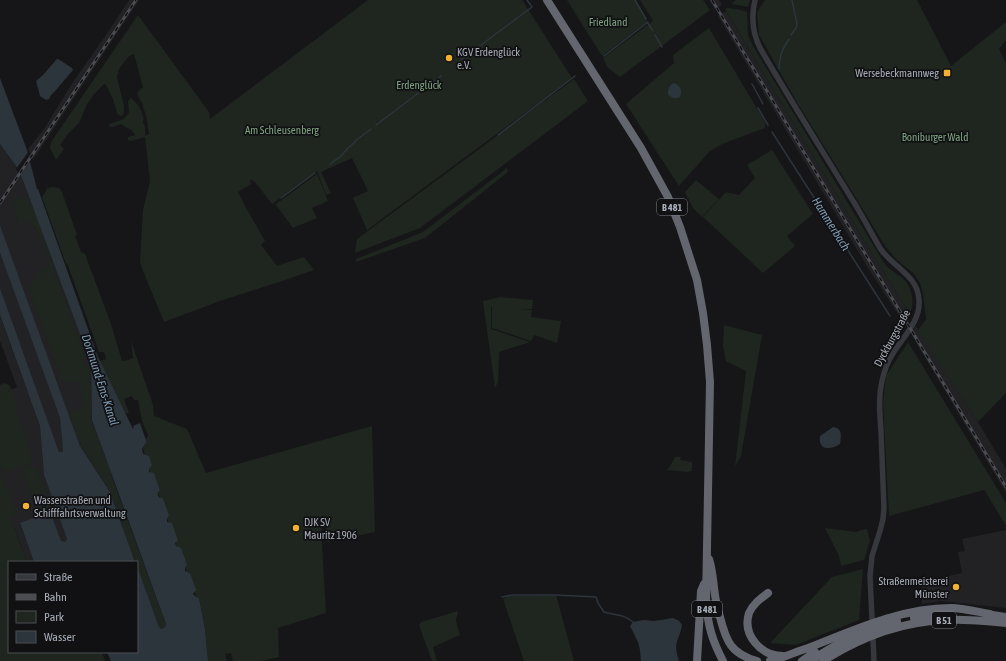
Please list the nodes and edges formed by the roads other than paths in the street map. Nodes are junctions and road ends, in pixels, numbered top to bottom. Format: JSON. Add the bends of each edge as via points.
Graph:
{"nodes":[{"id":1,"x":547,"y":0,"type":"edge"},
{"id":2,"x":755,"y":0,"type":"edge"},
{"id":3,"x":707,"y":554,"type":"junction"},
{"id":4,"x":706,"y":580,"type":"junction"},
{"id":5,"x":768,"y":593,"type":"dead end"},
{"id":6,"x":1006,"y":617,"type":"edge"},
{"id":7,"x":1006,"y":623,"type":"edge"},
{"id":8,"x":883,"y":626,"type":"junction"},
{"id":9,"x":866,"y":632,"type":"junction"},
{"id":10,"x":844,"y":634,"type":"junction"},
{"id":11,"x":785,"y":656,"type":"junction"},
{"id":12,"x":697,"y":661,"type":"edge"},
{"id":13,"x":723,"y":661,"type":"edge"},
{"id":14,"x":757,"y":661,"type":"edge"},
{"id":15,"x":770,"y":661,"type":"edge"},
{"id":16,"x":802,"y":661,"type":"edge"},
{"id":17,"x":811,"y":661,"type":"edge"},
{"id":18,"x":823,"y":661,"type":"edge"},
{"id":19,"x":874,"y":661,"type":"edge"}],
"edges":[{"from":1,"to":3,"type":"highway","number":"B 481","via":[[641,148],[668,197],[697,280],[710,382]]},
{"from":2,"to":19,"type":"street","name":"Dyckburgstraße","via":[[753,25],[760,48],[880,248],[888,259],[911,279],[919,297],[917,316],[888,362],[880,389],[884,508],[872,556],[870,576]]},
{"from":3,"to":4,"type":"highway","number":"B 481"},
{"from":3,"to":14,"type":"highway","via":[[727,641],[740,654]]},
{"from":4,"to":12,"type":"highway","via":[[701,591]]},
{"from":4,"to":13,"type":"highway","number":"B 481","via":[[709,628]]},
{"from":5,"to":11,"type":"highway","via":[[757,601],[750,613],[750,634],[762,650],[771,655]]},
{"from":6,"to":8,"type":"highway","via":[[952,608],[900,615]]},
{"from":7,"to":8,"type":"highway","number":"B 51","via":[[944,620]]},
{"from":8,"to":9,"type":"highway"},
{"from":8,"to":9,"type":"highway","number":"B 51"},
{"from":9,"to":10,"type":"highway"},
{"from":9,"to":17,"type":"highway","number":"B 51","via":[[829,649]]},
{"from":9,"to":18,"type":"highway","number":"B 51","via":[[857,642]]},
{"from":10,"to":11,"type":"highway"},
{"from":10,"to":16,"type":"highway"},
{"from":11,"to":15,"type":"highway"}]}
